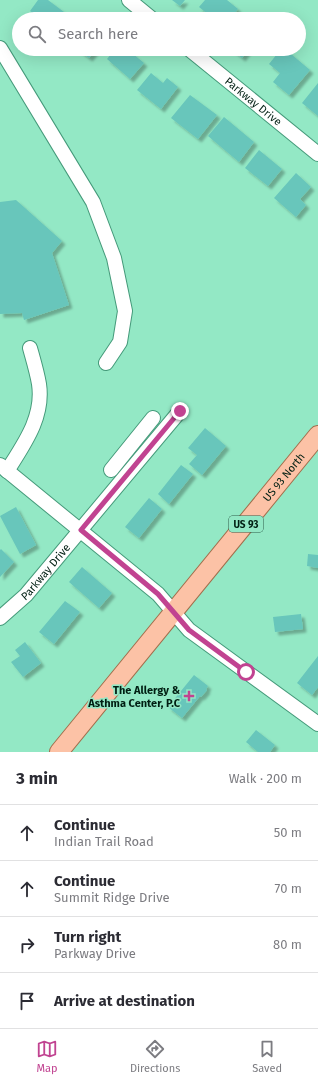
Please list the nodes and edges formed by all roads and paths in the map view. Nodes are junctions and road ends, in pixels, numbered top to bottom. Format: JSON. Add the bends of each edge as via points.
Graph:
{"nodes":[{"id":1,"x":129,"y":0,"type":"edge"},
{"id":2,"x":144,"y":12,"type":"edge"},
{"id":3,"x":0,"y":48,"type":"edge"},
{"id":4,"x":198,"y":56,"type":"edge"},
{"id":5,"x":318,"y":154,"type":"edge"},
{"id":6,"x":30,"y":348,"type":"dead end"},
{"id":7,"x":106,"y":363,"type":"dead end"},
{"id":8,"x":180,"y":411,"type":"dead end"},
{"id":9,"x":153,"y":418,"type":"dead end"},
{"id":10,"x":318,"y":435,"type":"edge"},
{"id":11,"x":4,"y":468,"type":"edge"},
{"id":12,"x":111,"y":470,"type":"dead end"},
{"id":13,"x":81,"y":530,"type":"junction"},
{"id":14,"x":173,"y":612,"type":"junction"},
{"id":15,"x":0,"y":618,"type":"edge"},
{"id":16,"x":318,"y":724,"type":"edge"},
{"id":17,"x":59,"y":752,"type":"edge"}],
"edges":[{"from":1,"to":2,"type":"street"},
{"from":3,"to":7,"type":"street","via":[[93,202],[114,258],[124,311],[120,342]]},
{"from":4,"to":5,"type":"street","name":"Parkway Drive"},
{"from":6,"to":11,"type":"street","via":[[39,384],[38,413],[30,435]]},
{"from":8,"to":13,"type":"street","name":"Parkway Drive"},
{"from":9,"to":12,"type":"street"},
{"from":10,"to":14,"type":"main road","name":"US 93 North","number":"US 93"},
{"from":11,"to":13,"type":"street"},
{"from":13,"to":14,"type":"street","via":[[158,594]]},
{"from":13,"to":15,"type":"street","name":"Parkway Drive","via":[[26,595]]},
{"from":14,"to":16,"type":"street","via":[[189,630]]},
{"from":14,"to":17,"type":"main road","number":"US 93"}]}
